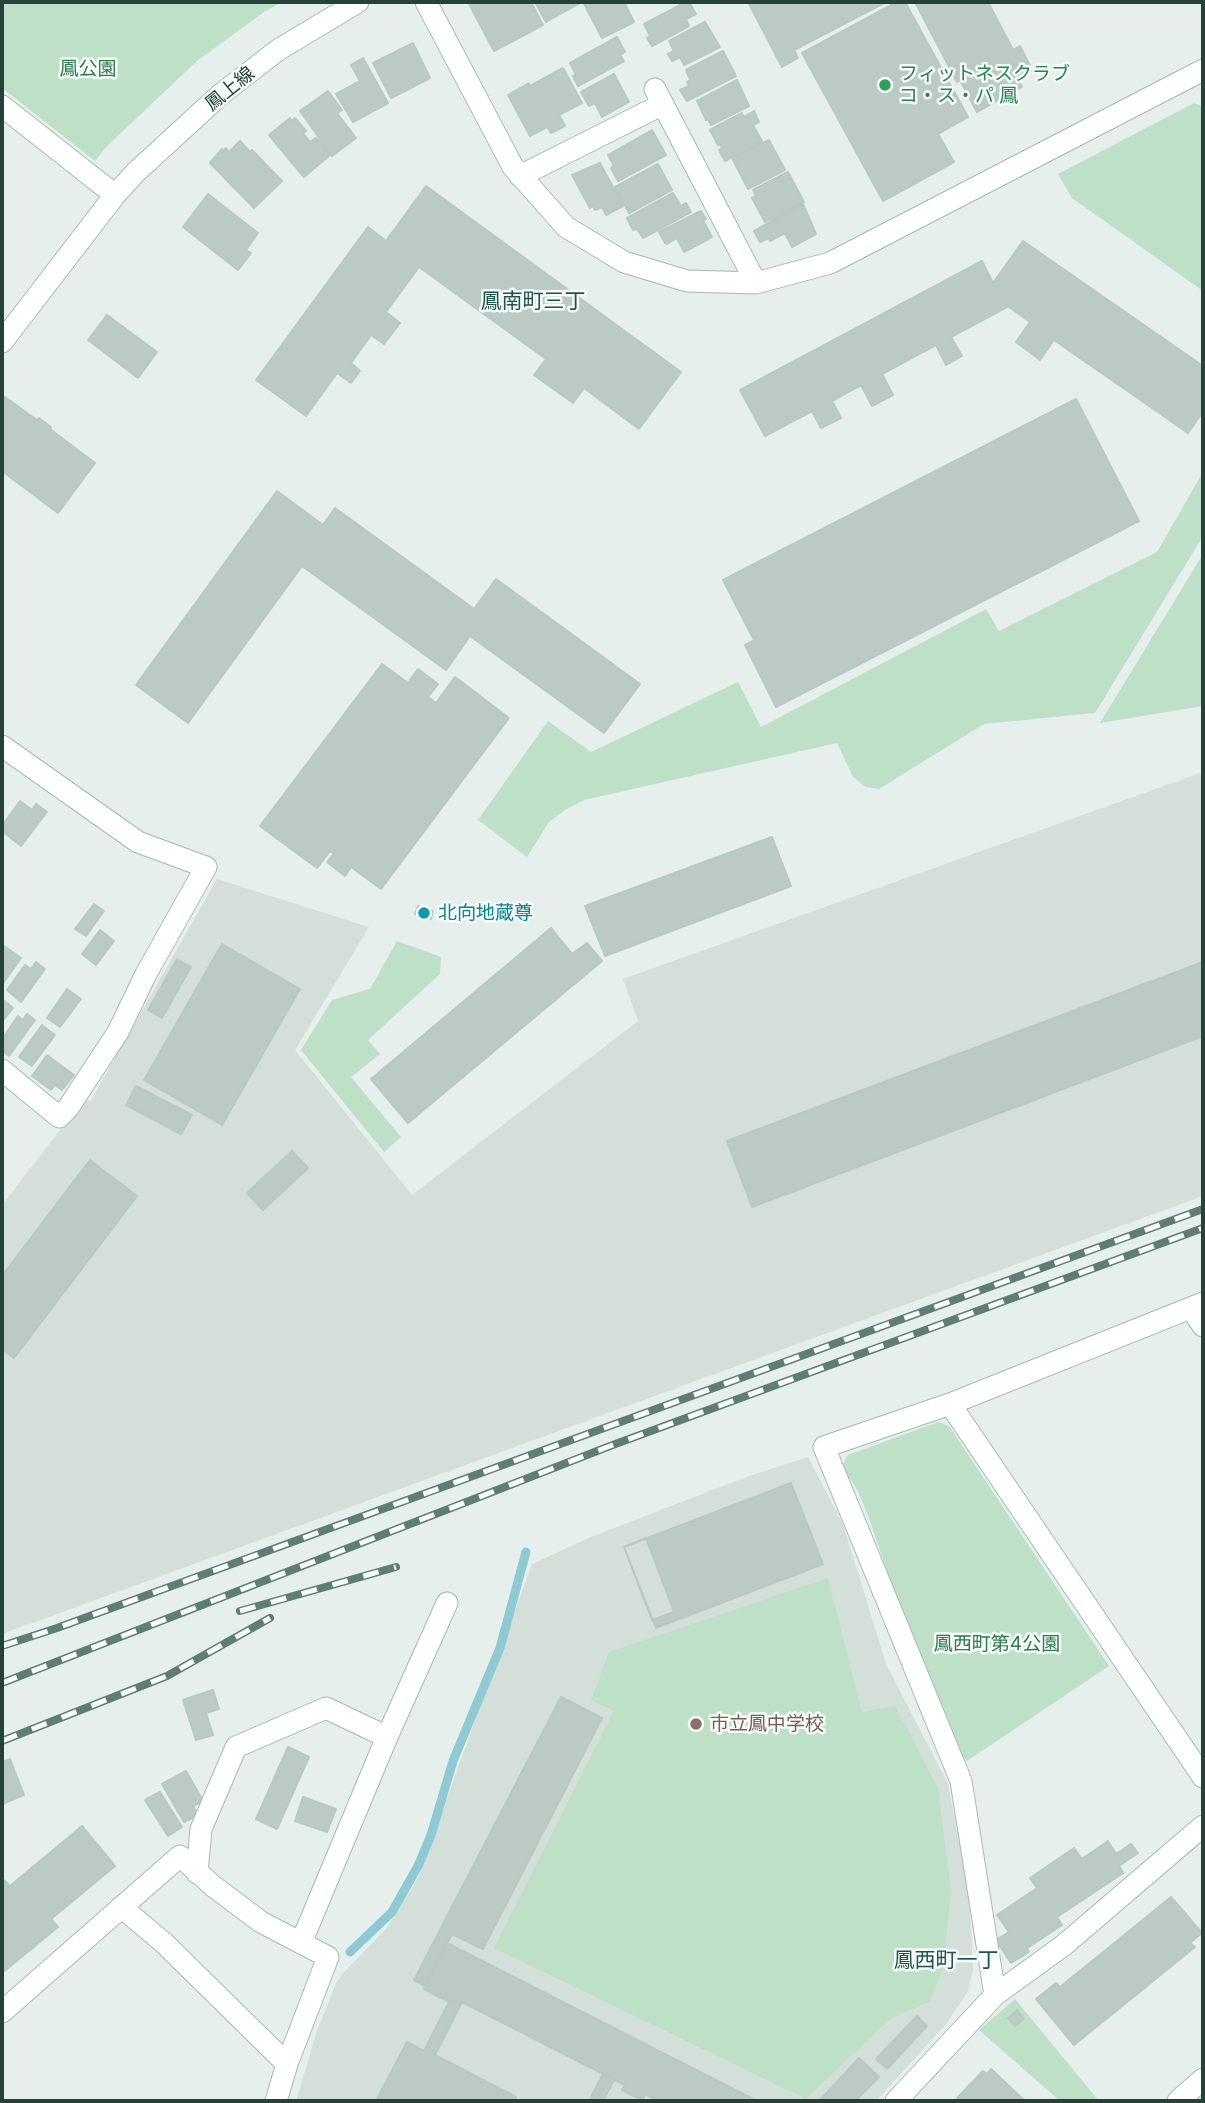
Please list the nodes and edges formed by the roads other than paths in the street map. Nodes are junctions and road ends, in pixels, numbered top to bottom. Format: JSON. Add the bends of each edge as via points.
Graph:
{"nodes":[{"id":1,"x":358,"y":2,"type":"edge"},
{"id":2,"x":426,"y":2,"type":"edge"},
{"id":3,"x":1203,"y":70,"type":"edge"},
{"id":4,"x":2,"y":106,"type":"edge"},
{"id":5,"x":520,"y":176,"type":"junction"},
{"id":6,"x":115,"y":195,"type":"junction"},
{"id":7,"x":756,"y":283,"type":"junction"},
{"id":8,"x":5,"y":331,"type":"edge"},
{"id":9,"x":2,"y":746,"type":"edge"},
{"id":10,"x":2,"y":1070,"type":"edge"},
{"id":11,"x":1197,"y":1305,"type":"edge"},
{"id":12,"x":1203,"y":1326,"type":"edge"},
{"id":13,"x":950,"y":1404,"type":"junction"},
{"id":14,"x":447,"y":1603,"type":"dead end"},
{"id":15,"x":387,"y":1737,"type":"junction"},
{"id":16,"x":1203,"y":1777,"type":"edge"},
{"id":17,"x":1203,"y":1826,"type":"edge"},
{"id":18,"x":197,"y":1873,"type":"junction"},
{"id":19,"x":121,"y":1907,"type":"junction"},
{"id":20,"x":301,"y":1943,"type":"junction"},
{"id":21,"x":995,"y":1995,"type":"junction"},
{"id":22,"x":2,"y":2012,"type":"edge"},
{"id":23,"x":287,"y":2064,"type":"junction"},
{"id":24,"x":1203,"y":2079,"type":"edge"},
{"id":25,"x":276,"y":2101,"type":"edge"},
{"id":26,"x":896,"y":2101,"type":"edge"},
{"id":27,"x":1178,"y":2101,"type":"edge"}],
"edges":[{"from":1,"to":6,"type":"street","name":"鳳上線","via":[[278,50],[220,95]]},
{"from":2,"to":5,"type":"street"},
{"from":3,"to":7,"type":"street","via":[[830,263]]},
{"from":4,"to":6,"type":"street"},
{"from":5,"to":7,"type":"street","via":[[566,227],[624,262],[687,281]]},
{"from":5,"to":7,"type":"street","via":[[659,96]]},
{"from":6,"to":8,"type":"street","name":"鳳上線"},
{"from":9,"to":10,"type":"street","via":[[138,842],[206,867],[118,1032],[59,1117]]},
{"from":11,"to":12,"type":"street"},
{"from":11,"to":13,"type":"street"},
{"from":13,"to":16,"type":"street"},
{"from":13,"to":21,"type":"street","via":[[824,1447],[961,1781]]},
{"from":14,"to":15,"type":"street"},
{"from":15,"to":18,"type":"street","via":[[326,1708],[236,1747],[201,1829]]},
{"from":15,"to":20,"type":"street"},
{"from":17,"to":21,"type":"street","via":[[1064,1945]]},
{"from":18,"to":19,"type":"street","via":[[180,1856]]},
{"from":18,"to":20,"type":"street","via":[[261,1922]]},
{"from":19,"to":22,"type":"street"},
{"from":19,"to":23,"type":"street"},
{"from":20,"to":23,"type":"street","via":[[328,1957]]},
{"from":21,"to":26,"type":"street"},
{"from":23,"to":25,"type":"street"},
{"from":24,"to":27,"type":"street"}]}
